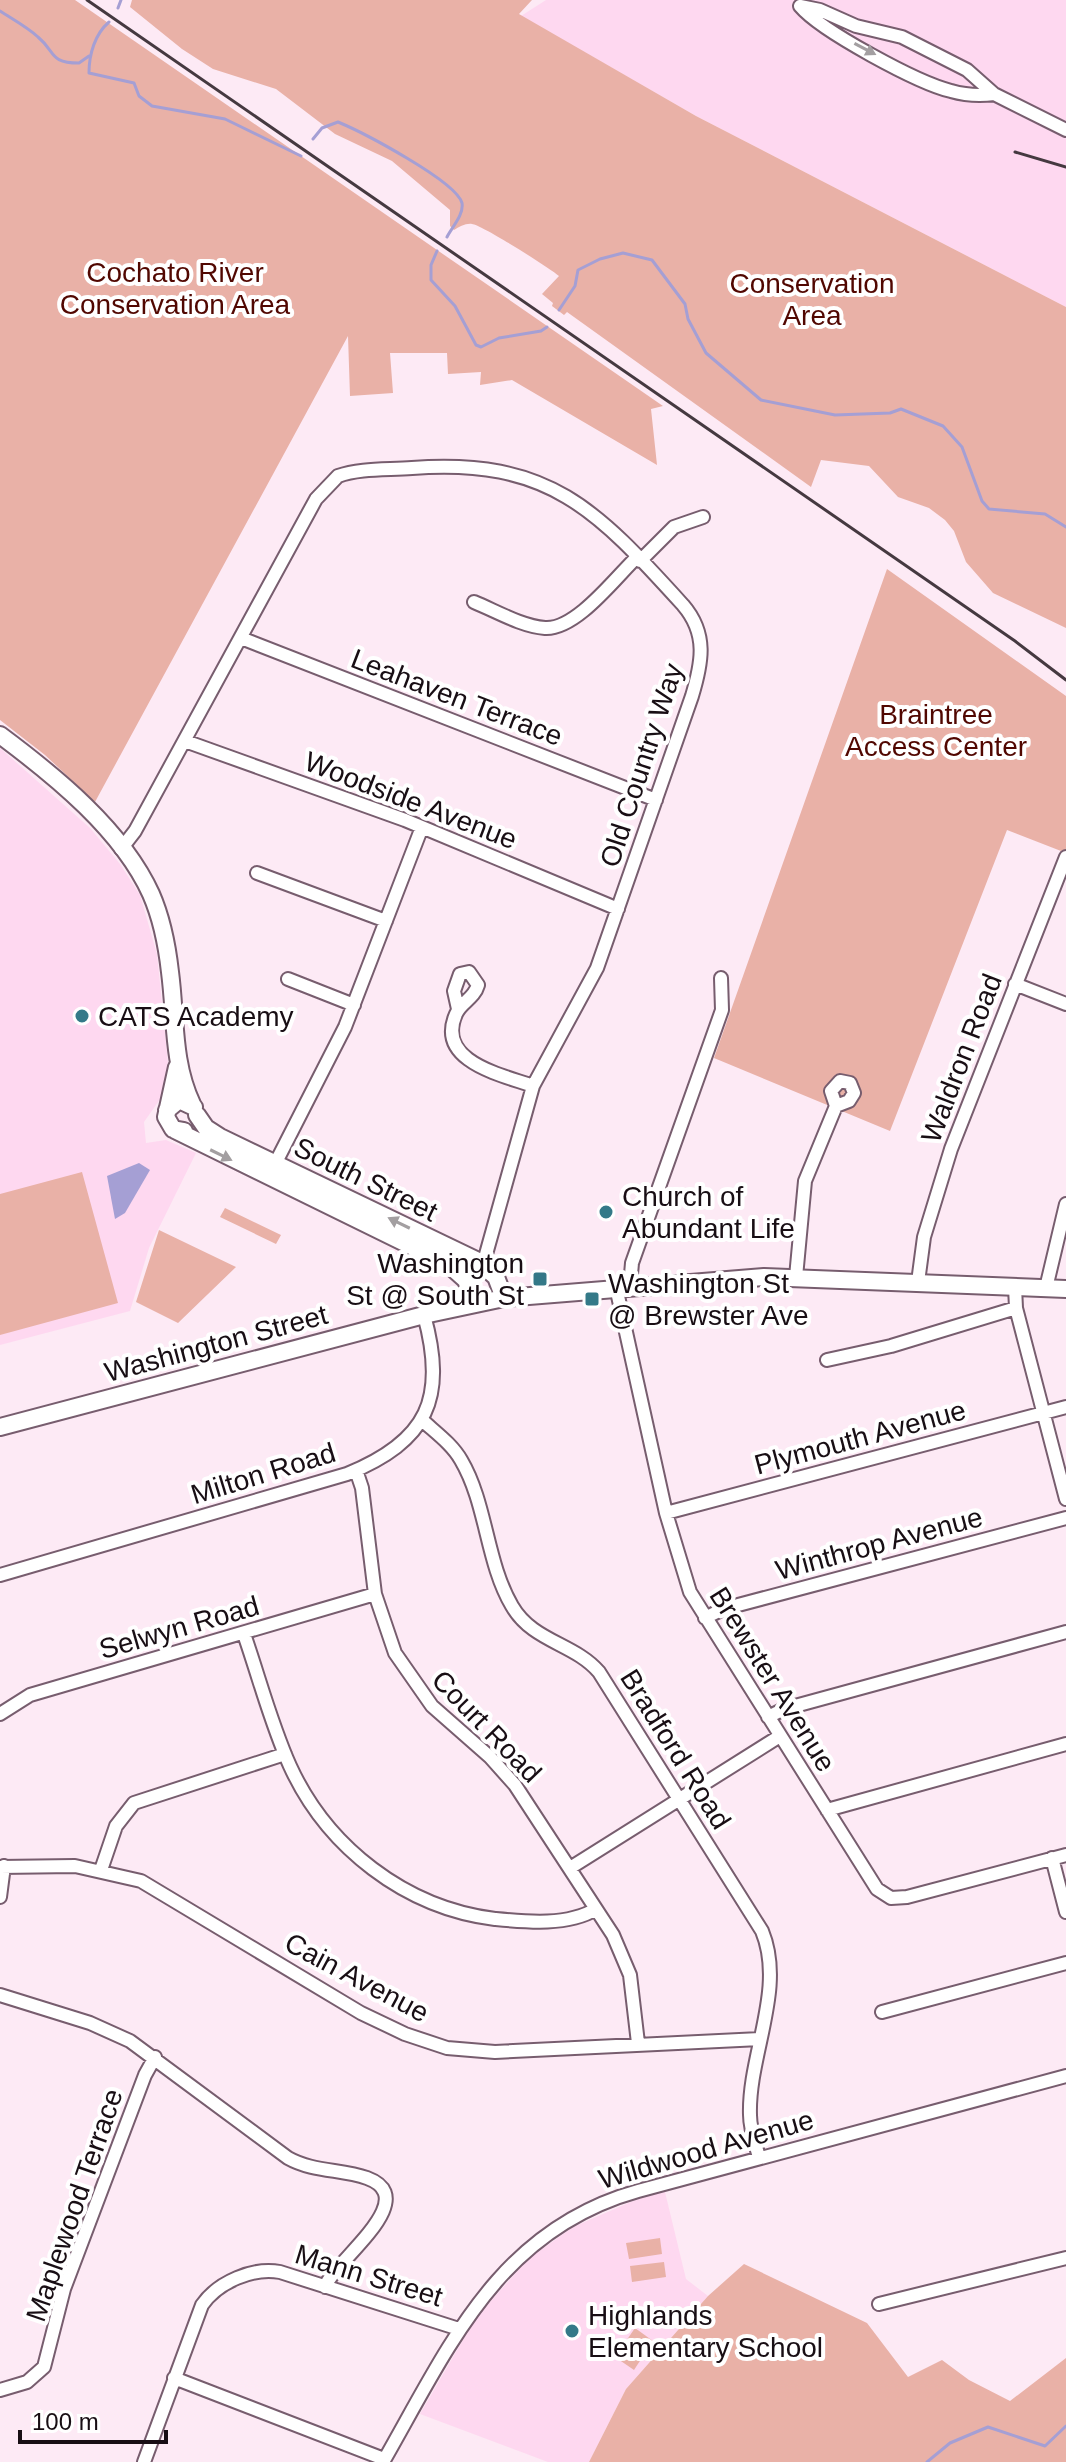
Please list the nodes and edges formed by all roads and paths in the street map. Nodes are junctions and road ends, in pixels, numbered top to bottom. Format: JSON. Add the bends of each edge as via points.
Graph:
{"nodes":[{"id":1,"x":994,"y":94,"type":"junction"},
{"id":2,"x":1066,"y":130,"type":"edge"},
{"id":3,"x":703,"y":517,"type":"dead end"},
{"id":4,"x":638,"y":559,"type":"junction"},
{"id":5,"x":474,"y":602,"type":"dead end"},
{"id":6,"x":241,"y":638,"type":"junction"},
{"id":7,"x":0,"y":735,"type":"edge"},
{"id":8,"x":185,"y":741,"type":"junction"},
{"id":9,"x":656,"y":800,"type":"junction"},
{"id":10,"x":422,"y":827,"type":"junction"},
{"id":11,"x":121,"y":849,"type":"junction"},
{"id":12,"x":1066,"y":857,"type":"edge"},
{"id":13,"x":257,"y":873,"type":"dead end"},
{"id":14,"x":618,"y":909,"type":"junction"},
{"id":15,"x":386,"y":921,"type":"junction"},
{"id":16,"x":721,"y":978,"type":"dead end"},
{"id":17,"x":288,"y":979,"type":"dead end"},
{"id":18,"x":1015,"y":984,"type":"junction"},
{"id":19,"x":1066,"y":1004,"type":"edge"},
{"id":20,"x":354,"y":1005,"type":"junction"},
{"id":21,"x":458,"y":1009,"type":"dead end"},
{"id":22,"x":178,"y":1062,"type":"junction"},
{"id":23,"x":533,"y":1086,"type":"junction"},
{"id":24,"x":836,"y":1106,"type":"dead end"},
{"id":25,"x":167,"y":1110,"type":"junction"},
{"id":26,"x":194,"y":1110,"type":"junction"},
{"id":27,"x":175,"y":1130,"type":"junction"},
{"id":28,"x":272,"y":1171,"type":"junction"},
{"id":29,"x":1066,"y":1204,"type":"edge"},
{"id":30,"x":483,"y":1265,"type":"junction"},
{"id":31,"x":796,"y":1277,"type":"junction"},
{"id":32,"x":918,"y":1282,"type":"junction"},
{"id":33,"x":623,"y":1287,"type":"junction"},
{"id":34,"x":1015,"y":1287,"type":"junction"},
{"id":35,"x":1046,"y":1288,"type":"junction"},
{"id":36,"x":1066,"y":1289,"type":"edge"},
{"id":37,"x":504,"y":1298,"type":"junction"},
{"id":38,"x":474,"y":1304,"type":"junction"},
{"id":39,"x":1016,"y":1308,"type":"junction"},
{"id":40,"x":424,"y":1315,"type":"junction"},
{"id":41,"x":827,"y":1360,"type":"dead end"},
{"id":42,"x":1066,"y":1407,"type":"edge"},
{"id":43,"x":1043,"y":1413,"type":"junction"},
{"id":44,"x":422,"y":1420,"type":"junction"},
{"id":45,"x":0,"y":1427,"type":"edge"},
{"id":46,"x":356,"y":1470,"type":"junction"},
{"id":47,"x":1066,"y":1499,"type":"edge"},
{"id":48,"x":666,"y":1513,"type":"junction"},
{"id":49,"x":1066,"y":1518,"type":"edge"},
{"id":50,"x":0,"y":1575,"type":"edge"},
{"id":51,"x":375,"y":1594,"type":"junction"},
{"id":52,"x":705,"y":1618,"type":"junction"},
{"id":53,"x":1066,"y":1632,"type":"edge"},
{"id":54,"x":244,"y":1634,"type":"junction"},
{"id":55,"x":0,"y":1714,"type":"edge"},
{"id":56,"x":768,"y":1717,"type":"junction"},
{"id":57,"x":780,"y":1736,"type":"junction"},
{"id":58,"x":1066,"y":1744,"type":"edge"},
{"id":59,"x":285,"y":1754,"type":"junction"},
{"id":60,"x":678,"y":1799,"type":"junction"},
{"id":61,"x":827,"y":1810,"type":"junction"},
{"id":62,"x":1066,"y":1855,"type":"edge"},
{"id":63,"x":1052,"y":1858,"type":"junction"},
{"id":64,"x":2,"y":1867,"type":"edge"},
{"id":65,"x":570,"y":1868,"type":"junction"},
{"id":66,"x":101,"y":1870,"type":"junction"},
{"id":67,"x":0,"y":1897,"type":"edge"},
{"id":68,"x":596,"y":1909,"type":"junction"},
{"id":69,"x":1066,"y":1912,"type":"edge"},
{"id":70,"x":1066,"y":1963,"type":"edge"},
{"id":71,"x":0,"y":1995,"type":"edge"},
{"id":72,"x":882,"y":2012,"type":"dead end"},
{"id":73,"x":760,"y":2039,"type":"junction"},
{"id":74,"x":638,"y":2043,"type":"junction"},
{"id":75,"x":155,"y":2057,"type":"junction"},
{"id":76,"x":1066,"y":2076,"type":"edge"},
{"id":77,"x":759,"y":2157,"type":"junction"},
{"id":78,"x":1066,"y":2258,"type":"edge"},
{"id":79,"x":325,"y":2287,"type":"junction"},
{"id":80,"x":879,"y":2304,"type":"dead end"},
{"id":81,"x":459,"y":2329,"type":"junction"},
{"id":82,"x":174,"y":2378,"type":"junction"},
{"id":83,"x":0,"y":2390,"type":"edge"},
{"id":84,"x":384,"y":2460,"type":"edge"},
{"id":85,"x":144,"y":2462,"type":"edge"}],
"edges":[{"from":1,"to":1,"type":"street","one_way":true,"via":[[967,70],[902,37],[800,6],[825,28],[928,83],[959,93]]},
{"from":1,"to":2,"type":"street"},
{"from":3,"to":4,"type":"street","via":[[679,523]]},
{"from":4,"to":5,"type":"street","via":[[560,627],[534,626]]},
{"from":4,"to":6,"type":"street","name":"Old Country Way","via":[[575,500],[517,474],[472,466],[350,473],[333,479],[320,493]]},
{"from":4,"to":9,"type":"street","name":"Old Country Way","via":[[687,609],[701,643],[695,686]]},
{"from":6,"to":8,"type":"street","name":"Old Country Way"},
{"from":6,"to":9,"type":"street","name":"Leahaven Terrace"},
{"from":7,"to":11,"type":"main road","via":[[72,796]]},
{"from":8,"to":10,"type":"street","name":"Woodside Avenue"},
{"from":8,"to":11,"type":"street","name":"Old Country Way"},
{"from":9,"to":14,"type":"street","name":"Old Country Way"},
{"from":10,"to":14,"type":"street","name":"Woodside Avenue"},
{"from":10,"to":15,"type":"street"},
{"from":11,"to":22,"type":"main road","via":[[149,890],[161,923]]},
{"from":12,"to":18,"type":"street","name":"Waldron Road"},
{"from":13,"to":15,"type":"street"},
{"from":14,"to":23,"type":"street","name":"Old Country Way","via":[[585,997]]},
{"from":15,"to":20,"type":"street"},
{"from":16,"to":33,"type":"street","via":[[722,1010]]},
{"from":17,"to":20,"type":"street"},
{"from":18,"to":19,"type":"street"},
{"from":18,"to":32,"type":"street","name":"Waldron Road","via":[[942,1177],[924,1237]]},
{"from":20,"to":28,"type":"street"},
{"from":21,"to":23,"type":"street","via":[[454,1035],[466,1058],[491,1073]]},
{"from":22,"to":25,"type":"main road"},
{"from":22,"to":26,"type":"main road"},
{"from":23,"to":30,"type":"street","name":"Old Country Way"},
{"from":24,"to":31,"type":"street","via":[[805,1181]]},
{"from":25,"to":26,"type":"main road","via":[[176,1101]]},
{"from":25,"to":27,"type":"main road","via":[[166,1120]]},
{"from":26,"to":27,"type":"main road","via":[[192,1127]]},
{"from":26,"to":28,"type":"main road","name":"South Street","via":[[210,1131]]},
{"from":27,"to":28,"type":"main road","name":"South Street","one_way":true},
{"from":30,"to":28,"type":"main road","name":"South Street","one_way":true},
{"from":28,"to":38,"type":"main road","name":"South Street","via":[[448,1264],[466,1280]]},
{"from":29,"to":35,"type":"street"},
{"from":30,"to":37,"type":"main road","via":[[496,1277]]},
{"from":31,"to":32,"type":"main road","name":"Washington Street"},
{"from":31,"to":33,"type":"main road","name":"Washington Street"},
{"from":32,"to":34,"type":"main road","name":"Washington Street"},
{"from":33,"to":37,"type":"main road","name":"Washington Street"},
{"from":33,"to":48,"type":"street","name":"Brewster Avenue"},
{"from":34,"to":35,"type":"main road","name":"Washington Street"},
{"from":34,"to":39,"type":"street"},
{"from":35,"to":36,"type":"main road","name":"Washington Street"},
{"from":37,"to":38,"type":"main road","name":"Washington Street"},
{"from":38,"to":40,"type":"main road","name":"Washington Street"},
{"from":39,"to":41,"type":"street"},
{"from":39,"to":43,"type":"street"},
{"from":40,"to":44,"type":"street","name":"Milton Road","via":[[434,1376]]},
{"from":40,"to":45,"type":"main road","name":"Washington Street"},
{"from":42,"to":43,"type":"street","name":"Plymouth Avenue"},
{"from":43,"to":47,"type":"street"},
{"from":43,"to":48,"type":"street","name":"Plymouth Avenue"},
{"from":44,"to":46,"type":"street","name":"Milton Road","via":[[397,1446]]},
{"from":44,"to":60,"type":"street","name":"Bradford Road","via":[[463,1463],[513,1608],[538,1635],[599,1672]]},
{"from":46,"to":50,"type":"street","name":"Milton Road"},
{"from":46,"to":51,"type":"street","name":"Court Road"},
{"from":48,"to":52,"type":"street","name":"Brewster Avenue","via":[[686,1582]]},
{"from":49,"to":52,"type":"street","name":"Winthrop Avenue"},
{"from":51,"to":54,"type":"street","name":"Selwyn Road"},
{"from":51,"to":65,"type":"street","name":"Court Road","via":[[408,1677],[510,1778]]},
{"from":52,"to":56,"type":"street","name":"Brewster Avenue"},
{"from":53,"to":56,"type":"street"},
{"from":54,"to":55,"type":"street","name":"Selwyn Road","via":[[30,1695]]},
{"from":54,"to":59,"type":"street"},
{"from":56,"to":57,"type":"street","name":"Brewster Avenue"},
{"from":57,"to":60,"type":"street"},
{"from":57,"to":61,"type":"street","name":"Brewster Avenue"},
{"from":58,"to":61,"type":"street"},
{"from":59,"to":66,"type":"street","via":[[134,1803],[116,1826]]},
{"from":59,"to":68,"type":"street","via":[[339,1839],[369,1867],[414,1894],[458,1911],[508,1920],[569,1919]]},
{"from":60,"to":65,"type":"street"},
{"from":60,"to":73,"type":"street","name":"Bradford Road","via":[[765,1939],[769,1973]]},
{"from":61,"to":63,"type":"street","name":"Brewster Avenue","via":[[873,1885],[891,1898]]},
{"from":62,"to":63,"type":"street","name":"Brewster Avenue"},
{"from":63,"to":69,"type":"street"},
{"from":64,"to":66,"type":"street","name":"Cain Avenue"},
{"from":64,"to":67,"type":"street"},
{"from":65,"to":68,"type":"street","name":"Court Road"},
{"from":66,"to":74,"type":"street","name":"Cain Avenue","via":[[155,1888],[361,2013],[432,2044],[495,2052]]},
{"from":68,"to":74,"type":"street","name":"Court Road","via":[[628,1967]]},
{"from":70,"to":72,"type":"street"},
{"from":71,"to":75,"type":"street","via":[[100,2027]]},
{"from":73,"to":74,"type":"street","name":"Cain Avenue"},
{"from":73,"to":77,"type":"street","name":"Bradford Road","via":[[750,2113]]},
{"from":75,"to":79,"type":"street","via":[[288,2158],[379,2185],[385,2198],[383,2217],[337,2265]]},
{"from":75,"to":83,"type":"street","name":"Maplewood Terrace","via":[[64,2289],[44,2367],[27,2382]]},
{"from":76,"to":77,"type":"street","name":"Wildwood Avenue"},
{"from":77,"to":81,"type":"street","name":"Wildwood Avenue","via":[[620,2196],[582,2212],[510,2264]]},
{"from":78,"to":80,"type":"street"},
{"from":79,"to":81,"type":"street","name":"Mann Street"},
{"from":79,"to":82,"type":"street","name":"Mann Street","via":[[268,2270],[217,2290],[202,2305]]},
{"from":81,"to":84,"type":"street","name":"Wildwood Avenue"},
{"from":82,"to":84,"type":"street"},
{"from":82,"to":85,"type":"street","name":"Mann Street"}]}
